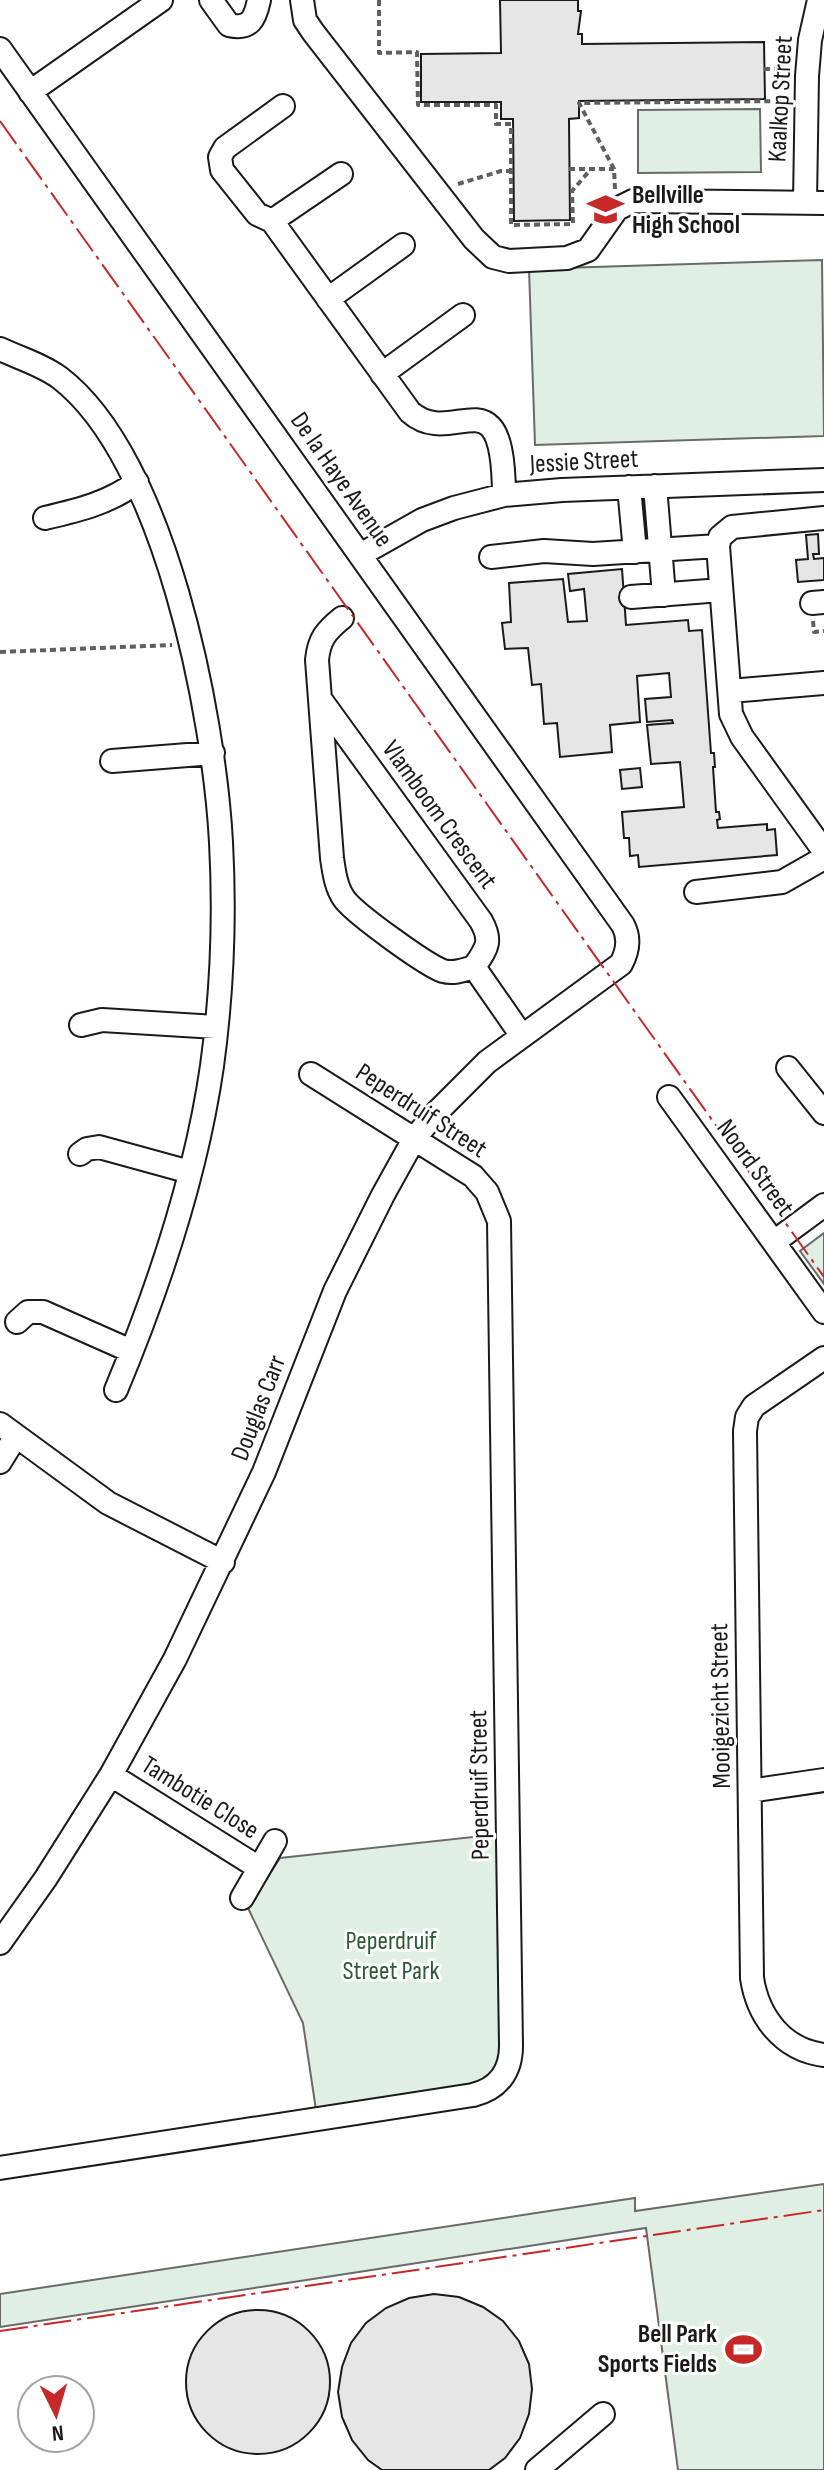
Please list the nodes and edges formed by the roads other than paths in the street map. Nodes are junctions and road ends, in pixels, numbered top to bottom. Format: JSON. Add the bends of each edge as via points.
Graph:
{"nodes":[{"id":1,"x":160,"y":0,"type":"edge"},
{"id":2,"x":211,"y":0,"type":"edge"},
{"id":3,"x":259,"y":0,"type":"edge"},
{"id":4,"x":302,"y":0,"type":"edge"},
{"id":5,"x":819,"y":0,"type":"edge"},
{"id":6,"x":0,"y":49,"type":"edge"},
{"id":7,"x":30,"y":92,"type":"junction"},
{"id":8,"x":283,"y":106,"type":"dead end"},
{"id":9,"x":341,"y":174,"type":"dead end"},
{"id":10,"x":814,"y":202,"type":"edge"},
{"id":11,"x":272,"y":221,"type":"junction"},
{"id":12,"x":403,"y":245,"type":"dead end"},
{"id":13,"x":328,"y":299,"type":"junction"},
{"id":14,"x":463,"y":315,"type":"dead end"},
{"id":15,"x":0,"y":349,"type":"edge"},
{"id":16,"x":382,"y":374,"type":"junction"},
{"id":17,"x":824,"y":480,"type":"edge"},
{"id":18,"x":137,"y":482,"type":"junction"},
{"id":19,"x":655,"y":486,"type":"junction"},
{"id":20,"x":629,"y":487,"type":"junction"},
{"id":21,"x":504,"y":495,"type":"junction"},
{"id":22,"x":657,"y":514,"type":"junction"},
{"id":23,"x":632,"y":516,"type":"junction"},
{"id":24,"x":45,"y":518,"type":"dead end"},
{"id":25,"x":824,"y":518,"type":"edge"},
{"id":26,"x":718,"y":546,"type":"junction"},
{"id":27,"x":660,"y":551,"type":"junction"},
{"id":28,"x":635,"y":552,"type":"junction"},
{"id":29,"x":360,"y":555,"type":"junction"},
{"id":30,"x":491,"y":557,"type":"dead end"},
{"id":31,"x":721,"y":590,"type":"junction"},
{"id":32,"x":664,"y":595,"type":"junction"},
{"id":33,"x":631,"y":597,"type":"dead end"},
{"id":34,"x":342,"y":618,"type":"dead end"},
{"id":35,"x":824,"y":683,"type":"edge"},
{"id":36,"x":730,"y":691,"type":"junction"},
{"id":37,"x":321,"y":700,"type":"junction"},
{"id":38,"x":213,"y":753,"type":"junction"},
{"id":39,"x":112,"y":761,"type":"dead end"},
{"id":40,"x":824,"y":813,"type":"edge"},
{"id":41,"x":800,"y":815,"type":"junction"},
{"id":42,"x":824,"y":851,"type":"edge"},
{"id":43,"x":824,"y":858,"type":"edge"},
{"id":44,"x":696,"y":892,"type":"dead end"},
{"id":45,"x":627,"y":947,"type":"joint"},
{"id":46,"x":474,"y":967,"type":"junction"},
{"id":47,"x":81,"y":1025,"type":"dead end"},
{"id":48,"x":216,"y":1027,"type":"junction"},
{"id":49,"x":522,"y":1036,"type":"junction"},
{"id":50,"x":788,"y":1068,"type":"dead end"},
{"id":51,"x":311,"y":1074,"type":"dead end"},
{"id":52,"x":669,"y":1097,"type":"dead end"},
{"id":53,"x":824,"y":1113,"type":"edge"},
{"id":54,"x":414,"y":1139,"type":"junction"},
{"id":55,"x":80,"y":1154,"type":"dead end"},
{"id":56,"x":190,"y":1172,"type":"junction"},
{"id":57,"x":824,"y":1205,"type":"edge"},
{"id":58,"x":774,"y":1242,"type":"junction"},
{"id":59,"x":824,"y":1312,"type":"edge"},
{"id":60,"x":17,"y":1322,"type":"dead end"},
{"id":61,"x":131,"y":1351,"type":"junction"},
{"id":62,"x":824,"y":1358,"type":"edge"},
{"id":63,"x":116,"y":1390,"type":"dead end"},
{"id":64,"x":8,"y":1430,"type":"edge"},
{"id":65,"x":0,"y":1462,"type":"edge"},
{"id":66,"x":223,"y":1562,"type":"junction"},
{"id":67,"x":111,"y":1775,"type":"junction"},
{"id":68,"x":824,"y":1780,"type":"edge"},
{"id":69,"x":750,"y":1791,"type":"junction"},
{"id":70,"x":275,"y":1841,"type":"dead end"},
{"id":71,"x":259,"y":1868,"type":"junction"},
{"id":72,"x":242,"y":1898,"type":"dead end"},
{"id":73,"x":0,"y":1943,"type":"edge"},
{"id":74,"x":824,"y":2055,"type":"edge"},
{"id":75,"x":0,"y":2168,"type":"edge"},
{"id":76,"x":603,"y":2414,"type":"dead end"},
{"id":77,"x":537,"y":2470,"type":"edge"}],
"edges":[{"from":1,"to":7,"type":"street"},
{"from":2,"to":3,"type":"street","via":[[229,25],[239,28],[255,17]]},
{"from":4,"to":10,"type":"street","via":[[313,32],[493,257],[509,261],[579,255],[617,209],[633,201]]},
{"from":5,"to":10,"type":"street","name":"Kaalkop Street","via":[[806,101]]},
{"from":6,"to":7,"type":"street","name":"De la Haye Avenue"},
{"from":7,"to":29,"type":"street","name":"De la Haye Avenue"},
{"from":8,"to":11,"type":"street","via":[[220,157],[222,170],[257,214]]},
{"from":9,"to":11,"type":"street"},
{"from":11,"to":13,"type":"street"},
{"from":12,"to":13,"type":"street"},
{"from":13,"to":16,"type":"street"},
{"from":14,"to":16,"type":"street"},
{"from":15,"to":18,"type":"street","via":[[58,376],[81,398],[117,443]]},
{"from":16,"to":21,"type":"street","via":[[420,419],[477,420],[494,430],[501,447]]},
{"from":17,"to":19,"type":"street","name":"Jessie Street"},
{"from":18,"to":24,"type":"street","via":[[98,505]]},
{"from":18,"to":38,"type":"street","via":[[171,573]]},
{"from":19,"to":20,"type":"street","name":"Jessie Street"},
{"from":19,"to":22,"type":"street"},
{"from":20,"to":21,"type":"street","name":"Jessie Street"},
{"from":20,"to":23,"type":"street"},
{"from":21,"to":29,"type":"street","name":"Jessie Street","via":[[422,520]]},
{"from":22,"to":23,"type":"street"},
{"from":22,"to":27,"type":"street"},
{"from":23,"to":28,"type":"street"},
{"from":25,"to":26,"type":"street","via":[[732,527]]},
{"from":26,"to":27,"type":"street"},
{"from":26,"to":31,"type":"street"},
{"from":27,"to":28,"type":"street"},
{"from":27,"to":32,"type":"street"},
{"from":28,"to":30,"type":"street","via":[[560,550]]},
{"from":29,"to":45,"type":"street","name":"De la Haye Avenue","via":[[623,925]]},
{"from":31,"to":32,"type":"street"},
{"from":31,"to":36,"type":"street"},
{"from":32,"to":33,"type":"street"},
{"from":34,"to":37,"type":"street","via":[[318,644]]},
{"from":35,"to":36,"type":"street"},
{"from":36,"to":41,"type":"street","via":[[731,714],[742,737]]},
{"from":37,"to":46,"type":"street","name":"Vlamboom Crescent","via":[[488,933],[485,951]]},
{"from":37,"to":46,"type":"street","via":[[332,858],[345,900],[427,963],[444,971]]},
{"from":38,"to":39,"type":"street"},
{"from":38,"to":48,"type":"street","via":[[222,887]]},
{"from":40,"to":41,"type":"street"},
{"from":41,"to":42,"type":"street"},
{"from":43,"to":44,"type":"street","via":[[782,882]]},
{"from":45,"to":49,"type":"street","name":"Douglas Carr","via":[[613,971]]},
{"from":46,"to":49,"type":"street"},
{"from":47,"to":48,"type":"street","via":[[102,1020]]},
{"from":48,"to":56,"type":"street"},
{"from":49,"to":54,"type":"street","name":"Douglas Carr","via":[[464,1083]]},
{"from":50,"to":53,"type":"street"},
{"from":51,"to":54,"type":"street","name":"Peperdruif Street"},
{"from":52,"to":58,"type":"street","name":"Noord Street"},
{"from":54,"to":66,"type":"street","name":"Douglas Carr","via":[[335,1291]]},
{"from":54,"to":75,"type":"street","name":"Peperdruif Street","via":[[481,1183],[501,1231],[508,2067],[491,2089],[473,2095]]},
{"from":55,"to":56,"type":"street","via":[[99,1147]]},
{"from":56,"to":61,"type":"street"},
{"from":57,"to":58,"type":"street"},
{"from":58,"to":59,"type":"street","name":"Noord Street"},
{"from":60,"to":61,"type":"street","via":[[28,1312],[43,1312]]},
{"from":61,"to":63,"type":"street"},
{"from":62,"to":69,"type":"street","name":"Mooigezicht Street","via":[[754,1406],[747,1417]]},
{"from":64,"to":65,"type":"street"},
{"from":64,"to":66,"type":"street","via":[[108,1503]]},
{"from":66,"to":67,"type":"street","name":"Douglas Carr"},
{"from":67,"to":71,"type":"street","name":"Tambotie Close"},
{"from":67,"to":73,"type":"street","name":"Douglas Carr"},
{"from":68,"to":69,"type":"street"},
{"from":69,"to":74,"type":"street","name":"Mooigezicht Street","via":[[754,1992],[766,2019],[783,2038]]},
{"from":70,"to":71,"type":"street"},
{"from":71,"to":72,"type":"street"},
{"from":76,"to":77,"type":"street"}]}
